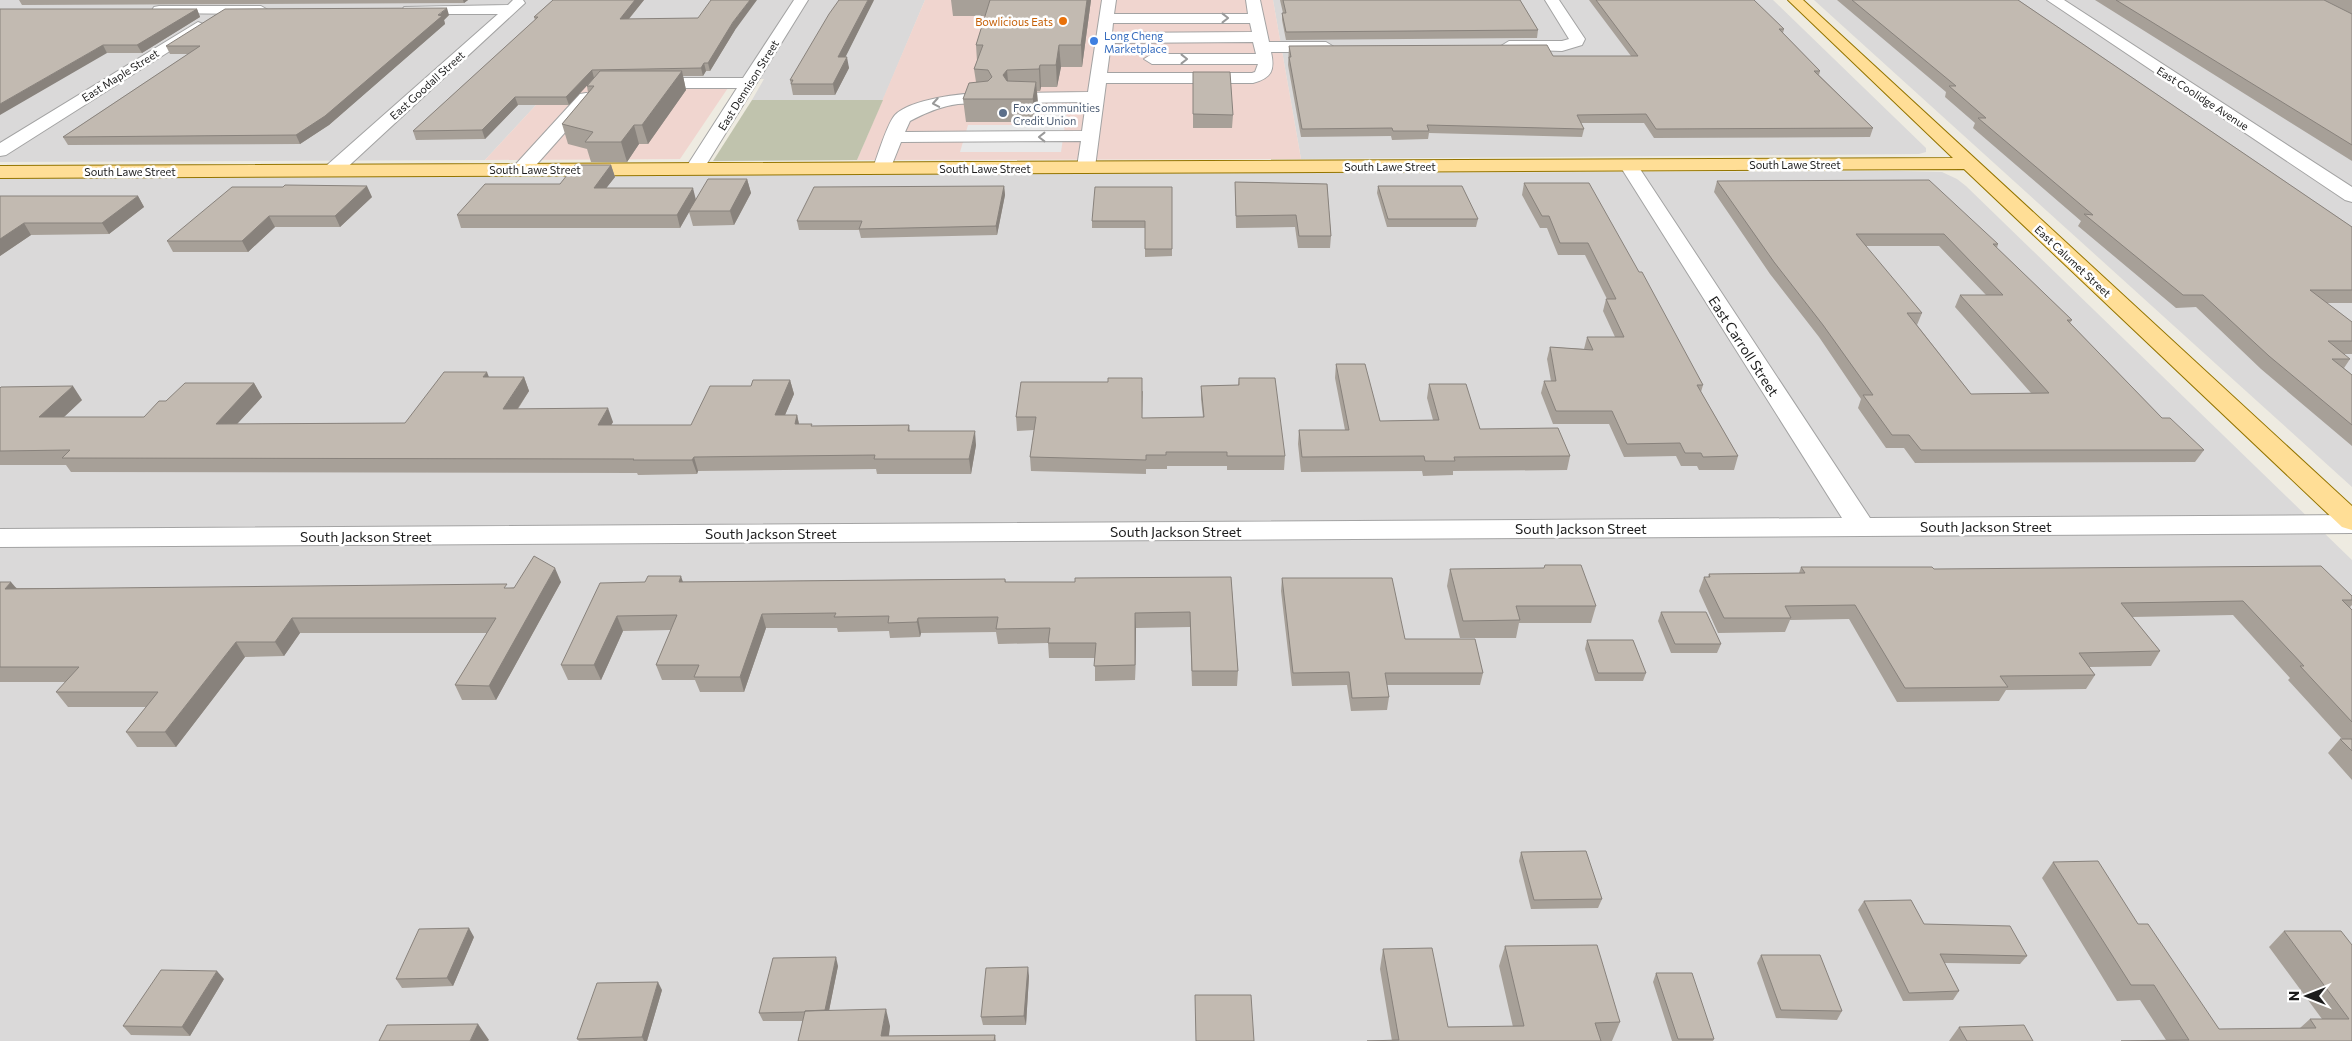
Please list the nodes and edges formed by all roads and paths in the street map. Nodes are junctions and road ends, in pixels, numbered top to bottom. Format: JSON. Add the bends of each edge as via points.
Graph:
{"nodes":[{"id":1,"x":241,"y":0,"type":"edge"},
{"id":2,"x":801,"y":0,"type":"edge"},
{"id":3,"x":1109,"y":0,"type":"edge"},
{"id":4,"x":1125,"y":0,"type":"edge"},
{"id":5,"x":1253,"y":0,"type":"edge"},
{"id":6,"x":1552,"y":0,"type":"edge"},
{"id":7,"x":1795,"y":0,"type":"edge"},
{"id":8,"x":2054,"y":0,"type":"edge"},
{"id":9,"x":516,"y":5,"type":"edge"},
{"id":10,"x":146,"y":10,"type":"edge"},
{"id":11,"x":224,"y":10,"type":"junction"},
{"id":12,"x":274,"y":10,"type":"edge"},
{"id":13,"x":392,"y":10,"type":"edge"},
{"id":14,"x":1257,"y":18,"type":"junction"},
{"id":15,"x":1106,"y":19,"type":"junction"},
{"id":16,"x":1104,"y":38,"type":"junction"},
{"id":17,"x":1493,"y":46,"type":"edge"},
{"id":18,"x":1344,"y":47,"type":"edge"},
{"id":19,"x":1263,"y":48,"type":"junction"},
{"id":20,"x":1101,"y":59,"type":"junction"},
{"id":21,"x":1120,"y":59,"type":"dead end"},
{"id":22,"x":1139,"y":59,"type":"dead end"},
{"id":23,"x":1098,"y":78,"type":"junction"},
{"id":24,"x":600,"y":83,"type":"edge"},
{"id":25,"x":630,"y":83,"type":"edge"},
{"id":26,"x":748,"y":83,"type":"junction"},
{"id":27,"x":1096,"y":97,"type":"junction"},
{"id":28,"x":984,"y":98,"type":"edge"},
{"id":29,"x":1014,"y":98,"type":"edge"},
{"id":30,"x":1090,"y":136,"type":"junction"},
{"id":31,"x":893,"y":137,"type":"junction"},
{"id":32,"x":0,"y":151,"type":"edge"},
{"id":33,"x":1969,"y":163,"type":"junction"},
{"id":34,"x":1628,"y":166,"type":"junction"},
{"id":35,"x":1086,"y":167,"type":"junction"},
{"id":36,"x":882,"y":168,"type":"junction"},
{"id":37,"x":694,"y":169,"type":"junction"},
{"id":38,"x":333,"y":170,"type":"junction"},
{"id":39,"x":522,"y":170,"type":"junction"},
{"id":40,"x":0,"y":172,"type":"edge"},
{"id":41,"x":2352,"y":196,"type":"edge"},
{"id":42,"x":2352,"y":523,"type":"edge"},
{"id":43,"x":1860,"y":526,"type":"junction"},
{"id":44,"x":0,"y":538,"type":"edge"}],
"edges":[{"from":1,"to":11,"type":"street","name":"East Maple Street"},
{"from":2,"to":26,"type":"street","name":"East Dennison Street"},
{"from":3,"to":4,"type":"street"},
{"from":3,"to":15,"type":"street"},
{"from":5,"to":14,"type":"street"},
{"from":6,"to":17,"type":"street","via":[[1577,39],[1574,44]]},
{"from":7,"to":33,"type":"main road","name":"East Calumet Street"},
{"from":8,"to":41,"type":"street","name":"East Coolidge Avenue"},
{"from":9,"to":13,"type":"street"},
{"from":9,"to":38,"type":"street","name":"East Goodall Street"},
{"from":10,"to":11,"type":"street"},
{"from":11,"to":12,"type":"street"},
{"from":11,"to":32,"type":"street","name":"East Maple Street"},
{"from":15,"to":14,"type":"street","one_way":true},
{"from":14,"to":19,"type":"street"},
{"from":15,"to":16,"type":"street"},
{"from":16,"to":19,"type":"street"},
{"from":16,"to":20,"type":"street"},
{"from":18,"to":19,"type":"street"},
{"from":22,"to":19,"type":"street","one_way":true},
{"from":19,"to":23,"type":"street","via":[[1266,66],[1262,75],[1254,78]]},
{"from":20,"to":21,"type":"street"},
{"from":20,"to":23,"type":"street"},
{"from":23,"to":27,"type":"street"},
{"from":24,"to":39,"type":"street"},
{"from":25,"to":26,"type":"street"},
{"from":26,"to":37,"type":"street","name":"East Dennison Street"},
{"from":27,"to":29,"type":"street"},
{"from":27,"to":30,"type":"street"},
{"from":28,"to":31,"type":"street","one_way":true,"via":[[928,104],[902,118]]},
{"from":30,"to":31,"type":"street","one_way":true},
{"from":30,"to":35,"type":"street"},
{"from":31,"to":36,"type":"street"},
{"from":33,"to":34,"type":"main road","name":"South Lawe Street"},
{"from":33,"to":42,"type":"main road","name":"East Calumet Street"},
{"from":34,"to":35,"type":"main road","name":"South Lawe Street"},
{"from":34,"to":43,"type":"street","name":"East Carroll Street"},
{"from":35,"to":36,"type":"main road","name":"South Lawe Street"},
{"from":36,"to":37,"type":"main road","name":"South Lawe Street"},
{"from":37,"to":39,"type":"main road","name":"South Lawe Street"},
{"from":38,"to":39,"type":"main road","name":"South Lawe Street"},
{"from":38,"to":40,"type":"main road","name":"South Lawe Street"},
{"from":42,"to":43,"type":"street","name":"South Jackson Street"},
{"from":43,"to":44,"type":"street","name":"South Jackson Street"}]}
